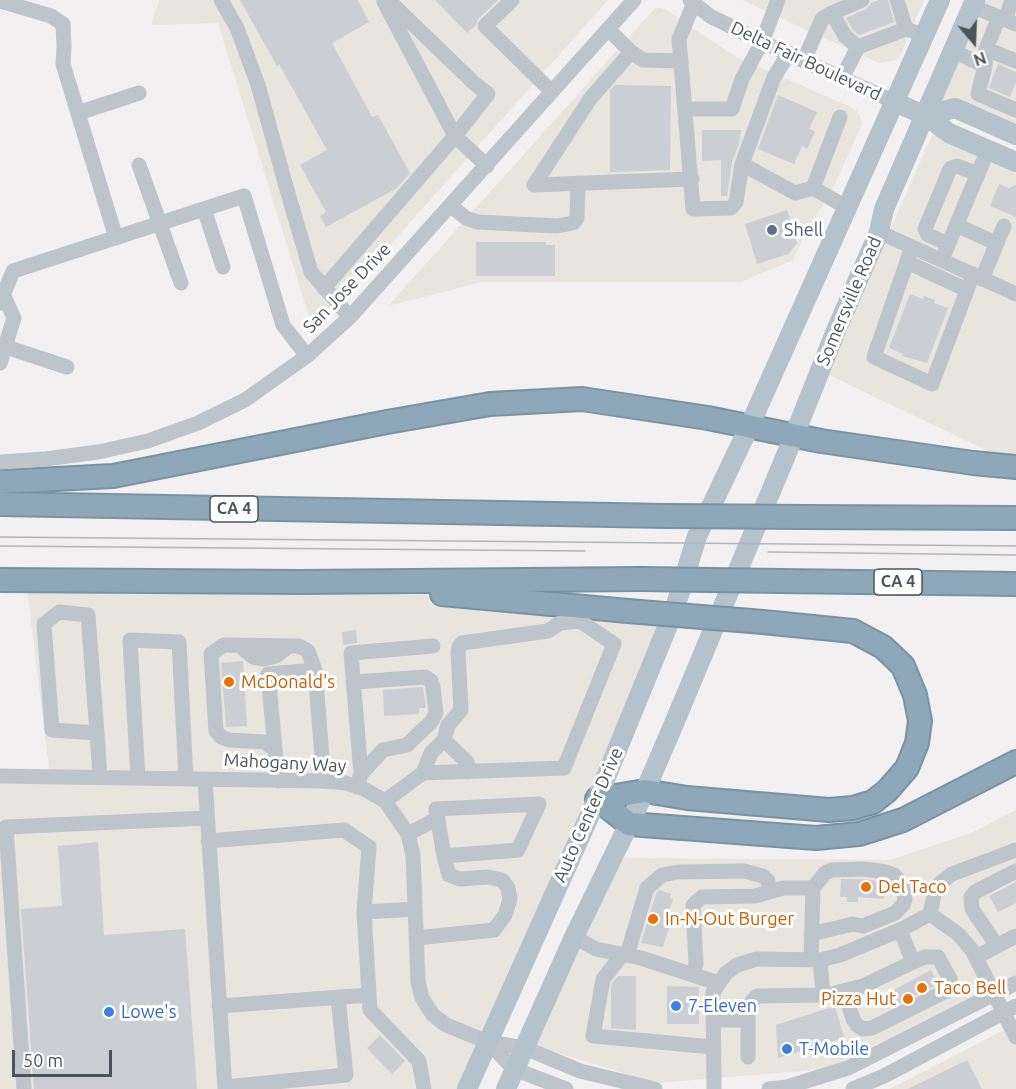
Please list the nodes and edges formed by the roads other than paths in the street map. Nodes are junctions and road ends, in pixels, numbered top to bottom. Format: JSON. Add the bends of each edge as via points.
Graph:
{"nodes":[{"id":1,"x":221,"y":0,"type":"edge"},
{"id":2,"x":383,"y":0,"type":"edge"},
{"id":3,"x":388,"y":0,"type":"edge"},
{"id":4,"x":512,"y":0,"type":"edge"},
{"id":5,"x":634,"y":0,"type":"edge"},
{"id":6,"x":778,"y":0,"type":"edge"},
{"id":7,"x":862,"y":0,"type":"edge"},
{"id":8,"x":897,"y":0,"type":"edge"},
{"id":9,"x":940,"y":0,"type":"edge"},
{"id":10,"x":1012,"y":0,"type":"edge"},
{"id":11,"x":0,"y":1,"type":"edge"},
{"id":12,"x":692,"y":2,"type":"edge"},
{"id":13,"x":974,"y":3,"type":"edge"},
{"id":14,"x":832,"y":13,"type":"junction"},
{"id":15,"x":1007,"y":20,"type":"edge"},
{"id":16,"x":608,"y":29,"type":"junction"},
{"id":17,"x":915,"y":32,"type":"junction"},
{"id":18,"x":762,"y":42,"type":"junction"},
{"id":19,"x":858,"y":47,"type":"junction"},
{"id":20,"x":986,"y":49,"type":"junction"},
{"id":21,"x":953,"y":51,"type":"junction"},
{"id":22,"x":631,"y":52,"type":"junction"},
{"id":23,"x":789,"y":53,"type":"junction"},
{"id":24,"x":804,"y":60,"type":"junction"},
{"id":25,"x":1016,"y":61,"type":"edge"},
{"id":26,"x":681,"y":62,"type":"junction"},
{"id":27,"x":984,"y":66,"type":"junction"},
{"id":28,"x":842,"y":78,"type":"junction"},
{"id":29,"x":552,"y":92,"type":"junction"},
{"id":30,"x":139,"y":93,"type":"dead end"},
{"id":31,"x":895,"y":102,"type":"junction"},
{"id":32,"x":686,"y":110,"type":"junction"},
{"id":33,"x":1016,"y":110,"type":"edge"},
{"id":34,"x":78,"y":113,"type":"junction"},
{"id":35,"x":926,"y":116,"type":"junction"},
{"id":36,"x":840,"y":117,"type":"dead end"},
{"id":37,"x":1016,"y":134,"type":"edge"},
{"id":38,"x":455,"y":136,"type":"junction"},
{"id":39,"x":988,"y":150,"type":"junction"},
{"id":40,"x":1016,"y":162,"type":"edge"},
{"id":41,"x":742,"y":164,"type":"junction"},
{"id":42,"x":139,"y":165,"type":"dead end"},
{"id":43,"x":487,"y":166,"type":"junction"},
{"id":44,"x":978,"y":174,"type":"junction"},
{"id":45,"x":692,"y":179,"type":"junction"},
{"id":46,"x":578,"y":183,"type":"junction"},
{"id":47,"x":813,"y":188,"type":"junction"},
{"id":48,"x":451,"y":206,"type":"junction"},
{"id":49,"x":846,"y":207,"type":"junction"},
{"id":50,"x":204,"y":209,"type":"junction"},
{"id":51,"x":160,"y":224,"type":"junction"},
{"id":52,"x":956,"y":225,"type":"junction"},
{"id":53,"x":1004,"y":226,"type":"dead end"},
{"id":54,"x":879,"y":232,"type":"junction"},
{"id":55,"x":116,"y":238,"type":"junction"},
{"id":56,"x":996,"y":243,"type":"junction"},
{"id":57,"x":948,"y":244,"type":"junction"},
{"id":58,"x":909,"y":255,"type":"junction"},
{"id":59,"x":942,"y":260,"type":"junction"},
{"id":60,"x":223,"y":267,"type":"dead end"},
{"id":61,"x":977,"y":277,"type":"junction"},
{"id":62,"x":181,"y":283,"type":"dead end"},
{"id":63,"x":324,"y":288,"type":"junction"},
{"id":64,"x":967,"y":290,"type":"junction"},
{"id":65,"x":1016,"y":294,"type":"edge"},
{"id":66,"x":1,"y":299,"type":"edge"},
{"id":67,"x":350,"y":317,"type":"junction"},
{"id":68,"x":3,"y":346,"type":"edge"},
{"id":69,"x":307,"y":356,"type":"junction"},
{"id":70,"x":0,"y":363,"type":"edge"},
{"id":71,"x":67,"y":367,"type":"dead end"},
{"id":72,"x":749,"y":427,"type":"junction"},
{"id":73,"x":794,"y":436,"type":"junction"},
{"id":74,"x":0,"y":462,"type":"edge"},
{"id":75,"x":1016,"y":467,"type":"edge"},
{"id":76,"x":0,"y":482,"type":"edge"},
{"id":77,"x":0,"y":504,"type":"edge"},
{"id":78,"x":1016,"y":518,"type":"edge"},
{"id":79,"x":0,"y":580,"type":"edge"},
{"id":80,"x":300,"y":582,"type":"junction"},
{"id":81,"x":1016,"y":584,"type":"edge"},
{"id":82,"x":433,"y":646,"type":"dead end"},
{"id":83,"x":315,"y":670,"type":"junction"},
{"id":84,"x":354,"y":682,"type":"junction"},
{"id":85,"x":97,"y":733,"type":"junction"},
{"id":86,"x":444,"y":740,"type":"junction"},
{"id":87,"x":274,"y":749,"type":"junction"},
{"id":88,"x":1016,"y":762,"type":"edge"},
{"id":89,"x":468,"y":772,"type":"junction"},
{"id":90,"x":423,"y":774,"type":"junction"},
{"id":91,"x":0,"y":776,"type":"edge"},
{"id":92,"x":100,"y":777,"type":"junction"},
{"id":93,"x":138,"y":778,"type":"junction"},
{"id":94,"x":186,"y":779,"type":"junction"},
{"id":95,"x":205,"y":780,"type":"junction"},
{"id":96,"x":278,"y":780,"type":"junction"},
{"id":97,"x":359,"y":780,"type":"junction"},
{"id":98,"x":324,"y":781,"type":"junction"},
{"id":99,"x":645,"y":791,"type":"junction"},
{"id":100,"x":597,"y":799,"type":"junction"},
{"id":101,"x":385,"y":801,"type":"junction"},
{"id":102,"x":207,"y":818,"type":"junction"},
{"id":103,"x":438,"y":818,"type":"junction"},
{"id":104,"x":629,"y":824,"type":"junction"},
{"id":105,"x":408,"y":834,"type":"junction"},
{"id":106,"x":208,"y":841,"type":"junction"},
{"id":107,"x":1016,"y":850,"type":"edge"},
{"id":108,"x":444,"y":856,"type":"junction"},
{"id":109,"x":1016,"y":871,"type":"edge"},
{"id":110,"x":813,"y":888,"type":"junction"},
{"id":111,"x":770,"y":891,"type":"junction"},
{"id":112,"x":415,"y":909,"type":"junction"},
{"id":113,"x":364,"y":912,"type":"junction"},
{"id":114,"x":930,"y":914,"type":"junction"},
{"id":115,"x":900,"y":930,"type":"junction"},
{"id":116,"x":812,"y":934,"type":"junction"},
{"id":117,"x":1016,"y":936,"type":"edge"},
{"id":118,"x":574,"y":937,"type":"junction"},
{"id":119,"x":416,"y":938,"type":"junction"},
{"id":120,"x":997,"y":946,"type":"junction"},
{"id":121,"x":625,"y":955,"type":"junction"},
{"id":122,"x":976,"y":957,"type":"junction"},
{"id":123,"x":815,"y":960,"type":"junction"},
{"id":124,"x":913,"y":962,"type":"junction"},
{"id":125,"x":693,"y":974,"type":"junction"},
{"id":126,"x":718,"y":983,"type":"junction"},
{"id":127,"x":1016,"y":983,"type":"edge"},
{"id":128,"x":844,"y":992,"type":"junction"},
{"id":129,"x":995,"y":994,"type":"junction"},
{"id":130,"x":369,"y":995,"type":"junction"},
{"id":131,"x":823,"y":995,"type":"junction"},
{"id":132,"x":338,"y":997,"type":"junction"},
{"id":133,"x":219,"y":1005,"type":"junction"},
{"id":134,"x":1010,"y":1009,"type":"edge"},
{"id":135,"x":713,"y":1020,"type":"junction"},
{"id":136,"x":748,"y":1020,"type":"junction"},
{"id":137,"x":1016,"y":1036,"type":"edge"},
{"id":138,"x":488,"y":1042,"type":"junction"},
{"id":139,"x":713,"y":1047,"type":"junction"},
{"id":140,"x":525,"y":1048,"type":"junction"},
{"id":141,"x":748,"y":1057,"type":"dead end"},
{"id":142,"x":514,"y":1069,"type":"junction"},
{"id":143,"x":225,"y":1088,"type":"edge"},
{"id":144,"x":24,"y":1089,"type":"edge"},
{"id":145,"x":424,"y":1089,"type":"edge"},
{"id":146,"x":467,"y":1089,"type":"edge"},
{"id":147,"x":506,"y":1089,"type":"edge"},
{"id":148,"x":566,"y":1089,"type":"edge"},
{"id":149,"x":655,"y":1089,"type":"edge"},
{"id":150,"x":714,"y":1089,"type":"edge"},
{"id":151,"x":769,"y":1089,"type":"edge"},
{"id":152,"x":853,"y":1089,"type":"edge"}],
"edges":[{"from":1,"to":63,"type":"street","via":[[248,53],[311,272]]},
{"from":2,"to":38,"type":"street"},
{"from":3,"to":38,"type":"street","via":[[488,94]]},
{"from":4,"to":29,"type":"street","via":[[485,26]]},
{"from":5,"to":16,"type":"street","name":"San Jose Drive"},
{"from":6,"to":18,"type":"street"},
{"from":7,"to":14,"type":"street"},
{"from":8,"to":17,"type":"street"},
{"from":9,"to":17,"type":"main road"},
{"from":10,"to":15,"type":"street"},
{"from":11,"to":34,"type":"street","via":[[51,16],[63,24],[63,64]]},
{"from":12,"to":18,"type":"street","name":"Delta Fair Boulevard","via":[[710,16]]},
{"from":12,"to":26,"type":"street","via":[[679,39]]},
{"from":13,"to":15,"type":"street"},
{"from":13,"to":21,"type":"main road","name":"Somersville Road"},
{"from":14,"to":19,"type":"street","via":[[845,36]]},
{"from":14,"to":24,"type":"street","via":[[822,19]]},
{"from":15,"to":20,"type":"street"},
{"from":16,"to":22,"type":"street"},
{"from":16,"to":29,"type":"street","name":"San Jose Drive"},
{"from":17,"to":19,"type":"street"},
{"from":17,"to":31,"type":"main road"},
{"from":18,"to":23,"type":"street","name":"Delta Fair Boulevard"},
{"from":18,"to":32,"type":"street","via":[[742,79],[732,109]]},
{"from":19,"to":28,"type":"street"},
{"from":20,"to":25,"type":"street"},
{"from":20,"to":27,"type":"street"},
{"from":21,"to":27,"type":"street"},
{"from":21,"to":35,"type":"main road","name":"Somersville Road"},
{"from":22,"to":26,"type":"street","via":[[643,60]]},
{"from":22,"to":46,"type":"street","via":[[591,99],[534,185]]},
{"from":23,"to":24,"type":"street","name":"Delta Fair Boulevard"},
{"from":23,"to":41,"type":"street","via":[[774,77]]},
{"from":24,"to":28,"type":"street","name":"Delta Fair Boulevard"},
{"from":26,"to":32,"type":"street"},
{"from":27,"to":33,"type":"street","via":[[978,94]]},
{"from":28,"to":31,"type":"street","name":"Delta Fair Boulevard"},
{"from":29,"to":43,"type":"street","name":"San Jose Drive"},
{"from":30,"to":34,"type":"street"},
{"from":31,"to":35,"type":"main road","name":"Delta Fair Boulevard"},
{"from":31,"to":49,"type":"main road"},
{"from":32,"to":45,"type":"street"},
{"from":34,"to":55,"type":"street"},
{"from":35,"to":37,"type":"main road","via":[[955,108]]},
{"from":35,"to":39,"type":"main road","name":"Delta Fair Boulevard","via":[[949,133]]},
{"from":35,"to":54,"type":"main road","name":"Somersville Road","via":[[884,209]]},
{"from":36,"to":47,"type":"street"},
{"from":38,"to":43,"type":"street"},
{"from":38,"to":63,"type":"street"},
{"from":39,"to":40,"type":"main road","name":"Delta Fair Boulevard"},
{"from":39,"to":44,"type":"street"},
{"from":41,"to":45,"type":"street","via":[[736,202],[731,208],[693,209]]},
{"from":41,"to":47,"type":"street","via":[[795,193]]},
{"from":42,"to":51,"type":"street"},
{"from":43,"to":48,"type":"street","name":"San Jose Drive"},
{"from":44,"to":52,"type":"street"},
{"from":44,"to":57,"type":"street","via":[[960,166],[951,168],[941,189],[925,229],[928,235]]},
{"from":45,"to":46,"type":"street"},
{"from":46,"to":48,"type":"street","via":[[577,218],[573,223],[557,226],[477,222]]},
{"from":47,"to":49,"type":"street"},
{"from":48,"to":67,"type":"street","name":"San Jose Drive"},
{"from":49,"to":72,"type":"main road"},
{"from":50,"to":51,"type":"street"},
{"from":50,"to":60,"type":"street"},
{"from":50,"to":69,"type":"street","via":[[244,196],[283,325]]},
{"from":51,"to":55,"type":"street"},
{"from":51,"to":62,"type":"street"},
{"from":52,"to":56,"type":"street"},
{"from":52,"to":57,"type":"street"},
{"from":53,"to":56,"type":"street"},
{"from":54,"to":58,"type":"street"},
{"from":54,"to":73,"type":"main road","name":"Somersville Road"},
{"from":55,"to":66,"type":"street","via":[[13,272]]},
{"from":56,"to":61,"type":"street"},
{"from":57,"to":59,"type":"street"},
{"from":58,"to":59,"type":"street"},
{"from":58,"to":64,"type":"street"},
{"from":58,"to":64,"type":"street","via":[[874,357],[932,384]]},
{"from":59,"to":61,"type":"street"},
{"from":61,"to":64,"type":"street"},
{"from":61,"to":65,"type":"street"},
{"from":63,"to":67,"type":"street"},
{"from":66,"to":68,"type":"street","via":[[14,318]]},
{"from":67,"to":69,"type":"street","name":"San Jose Drive"},
{"from":68,"to":70,"type":"street"},
{"from":68,"to":71,"type":"street"},
{"from":69,"to":74,"type":"street","name":"San Jose Drive","via":[[245,400],[148,441],[98,452]]},
{"from":72,"to":73,"type":"highway"},
{"from":72,"to":76,"type":"highway","via":[[582,399],[490,404],[113,476]]},
{"from":72,"to":100,"type":"main road","name":"Auto Center Drive","via":[[697,536],[675,608]]},
{"from":73,"to":75,"type":"highway"},
{"from":73,"to":99,"type":"main road","name":"Somersville Road"},
{"from":77,"to":78,"type":"highway","number":"CA 4","bridge":true},
{"from":79,"to":80,"type":"highway","number":"CA 4"},
{"from":80,"to":81,"type":"highway","number":"CA 4","bridge":true,"via":[[641,579]]},
{"from":80,"to":99,"type":"highway","bridge":true,"via":[[853,632],[883,646],[903,666],[915,695],[920,721],[918,743],[907,768],[873,802],[829,810]]},
{"from":82,"to":84,"type":"street","via":[[351,653]]},
{"from":83,"to":87,"type":"street","via":[[268,674]]},
{"from":83,"to":87,"type":"street","via":[[309,651],[299,646],[224,645],[211,654],[216,731],[229,740],[265,742]]},
{"from":83,"to":98,"type":"street"},
{"from":84,"to":97,"type":"street"},
{"from":84,"to":97,"type":"street","via":[[425,677],[433,687],[436,713],[407,745],[376,755]]},
{"from":85,"to":85,"type":"street","via":[[88,615],[59,612],[44,624],[52,730]]},
{"from":85,"to":92,"type":"street"},
{"from":86,"to":89,"type":"street","via":[[467,762]]},
{"from":86,"to":89,"type":"street","via":[[448,725],[461,710],[458,652],[462,643],[548,631],[560,623],[580,621],[614,644],[564,768]]},
{"from":86,"to":90,"type":"street","via":[[431,753]]},
{"from":87,"to":96,"type":"street"},
{"from":88,"to":104,"type":"highway","via":[[903,820],[859,834],[816,838]]},
{"from":89,"to":90,"type":"street"},
{"from":90,"to":101,"type":"street"},
{"from":91,"to":92,"type":"street","name":"Mahogany Way"},
{"from":92,"to":93,"type":"street","name":"Mahogany Way"},
{"from":93,"to":94,"type":"street","name":"Mahogany Way"},
{"from":93,"to":94,"type":"street","via":[[130,640],[179,642]]},
{"from":94,"to":95,"type":"street","name":"Mahogany Way"},
{"from":95,"to":96,"type":"street","name":"Mahogany Way"},
{"from":95,"to":102,"type":"street"},
{"from":96,"to":98,"type":"street","name":"Mahogany Way"},
{"from":97,"to":98,"type":"street","name":"Mahogany Way"},
{"from":97,"to":101,"type":"street","name":"Mahogany Way"},
{"from":99,"to":100,"type":"highway"},
{"from":99,"to":104,"type":"main road"},
{"from":100,"to":104,"type":"highway"},
{"from":100,"to":138,"type":"main road","name":"Auto Center Drive"},
{"from":101,"to":105,"type":"street","name":"Mahogany Way"},
{"from":102,"to":106,"type":"street"},
{"from":102,"to":144,"type":"street","via":[[6,827]]},
{"from":103,"to":105,"type":"street"},
{"from":103,"to":108,"type":"street"},
{"from":103,"to":108,"type":"street","via":[[436,809],[539,804],[518,850]]},
{"from":104,"to":118,"type":"main road"},
{"from":105,"to":112,"type":"street","name":"Mahogany Way","via":[[413,855]]},
{"from":106,"to":113,"type":"street","via":[[344,830],[369,847]]},
{"from":106,"to":133,"type":"street"},
{"from":107,"to":114,"type":"street","via":[[952,874],[935,891]]},
{"from":108,"to":119,"type":"street","via":[[449,876],[502,880],[510,899],[505,915],[494,930]]},
{"from":109,"to":120,"type":"street","via":[[971,897],[972,909]]},
{"from":110,"to":111,"type":"street"},
{"from":110,"to":116,"type":"street"},
{"from":110,"to":116,"type":"street","via":[[832,870],[863,869],[894,875],[905,892],[903,905],[895,913],[864,926],[853,924]]},
{"from":111,"to":121,"type":"street","via":[[763,876],[750,872],[662,874],[647,888]]},
{"from":111,"to":125,"type":"street","via":[[755,896],[702,897],[693,905]]},
{"from":112,"to":113,"type":"street"},
{"from":112,"to":119,"type":"street","name":"Mahogany Way"},
{"from":113,"to":130,"type":"street"},
{"from":114,"to":115,"type":"street"},
{"from":114,"to":122,"type":"street","via":[[958,934]]},
{"from":115,"to":123,"type":"street","via":[[840,955]]},
{"from":115,"to":124,"type":"street"},
{"from":116,"to":123,"type":"street"},
{"from":117,"to":120,"type":"street"},
{"from":118,"to":121,"type":"street","via":[[596,949]]},
{"from":118,"to":140,"type":"main road"},
{"from":119,"to":138,"type":"street","name":"Mahogany Way","via":[[417,982],[433,1015],[446,1026]]},
{"from":120,"to":122,"type":"street"},
{"from":121,"to":125,"type":"street"},
{"from":121,"to":139,"type":"street","via":[[603,979],[593,1036]]},
{"from":122,"to":129,"type":"street"},
{"from":123,"to":126,"type":"street","via":[[757,959],[737,965]]},
{"from":123,"to":131,"type":"street"},
{"from":124,"to":128,"type":"street"},
{"from":124,"to":128,"type":"street","via":[[938,957],[950,986],[872,1028],[857,1025]]},
{"from":125,"to":126,"type":"street"},
{"from":126,"to":135,"type":"street","via":[[713,992]]},
{"from":127,"to":129,"type":"street"},
{"from":128,"to":131,"type":"street"},
{"from":129,"to":134,"type":"street"},
{"from":129,"to":151,"type":"street","via":[[848,1068]]},
{"from":130,"to":132,"type":"street"},
{"from":130,"to":145,"type":"street","via":[[370,1010],[418,1061]]},
{"from":131,"to":136,"type":"street","via":[[757,996],[748,1006]]},
{"from":132,"to":133,"type":"street"},
{"from":132,"to":143,"type":"street","via":[[346,1075]]},
{"from":133,"to":143,"type":"street"},
{"from":134,"to":137,"type":"street"},
{"from":134,"to":152,"type":"street"},
{"from":135,"to":136,"type":"street"},
{"from":135,"to":139,"type":"street"},
{"from":136,"to":141,"type":"street"},
{"from":138,"to":140,"type":"street"},
{"from":138,"to":142,"type":"street"},
{"from":138,"to":146,"type":"main road","name":"Auto Center Drive"},
{"from":139,"to":150,"type":"street"},
{"from":140,"to":142,"type":"main road"},
{"from":140,"to":149,"type":"street","via":[[580,1071]]},
{"from":142,"to":147,"type":"main road"},
{"from":142,"to":148,"type":"street"}]}
